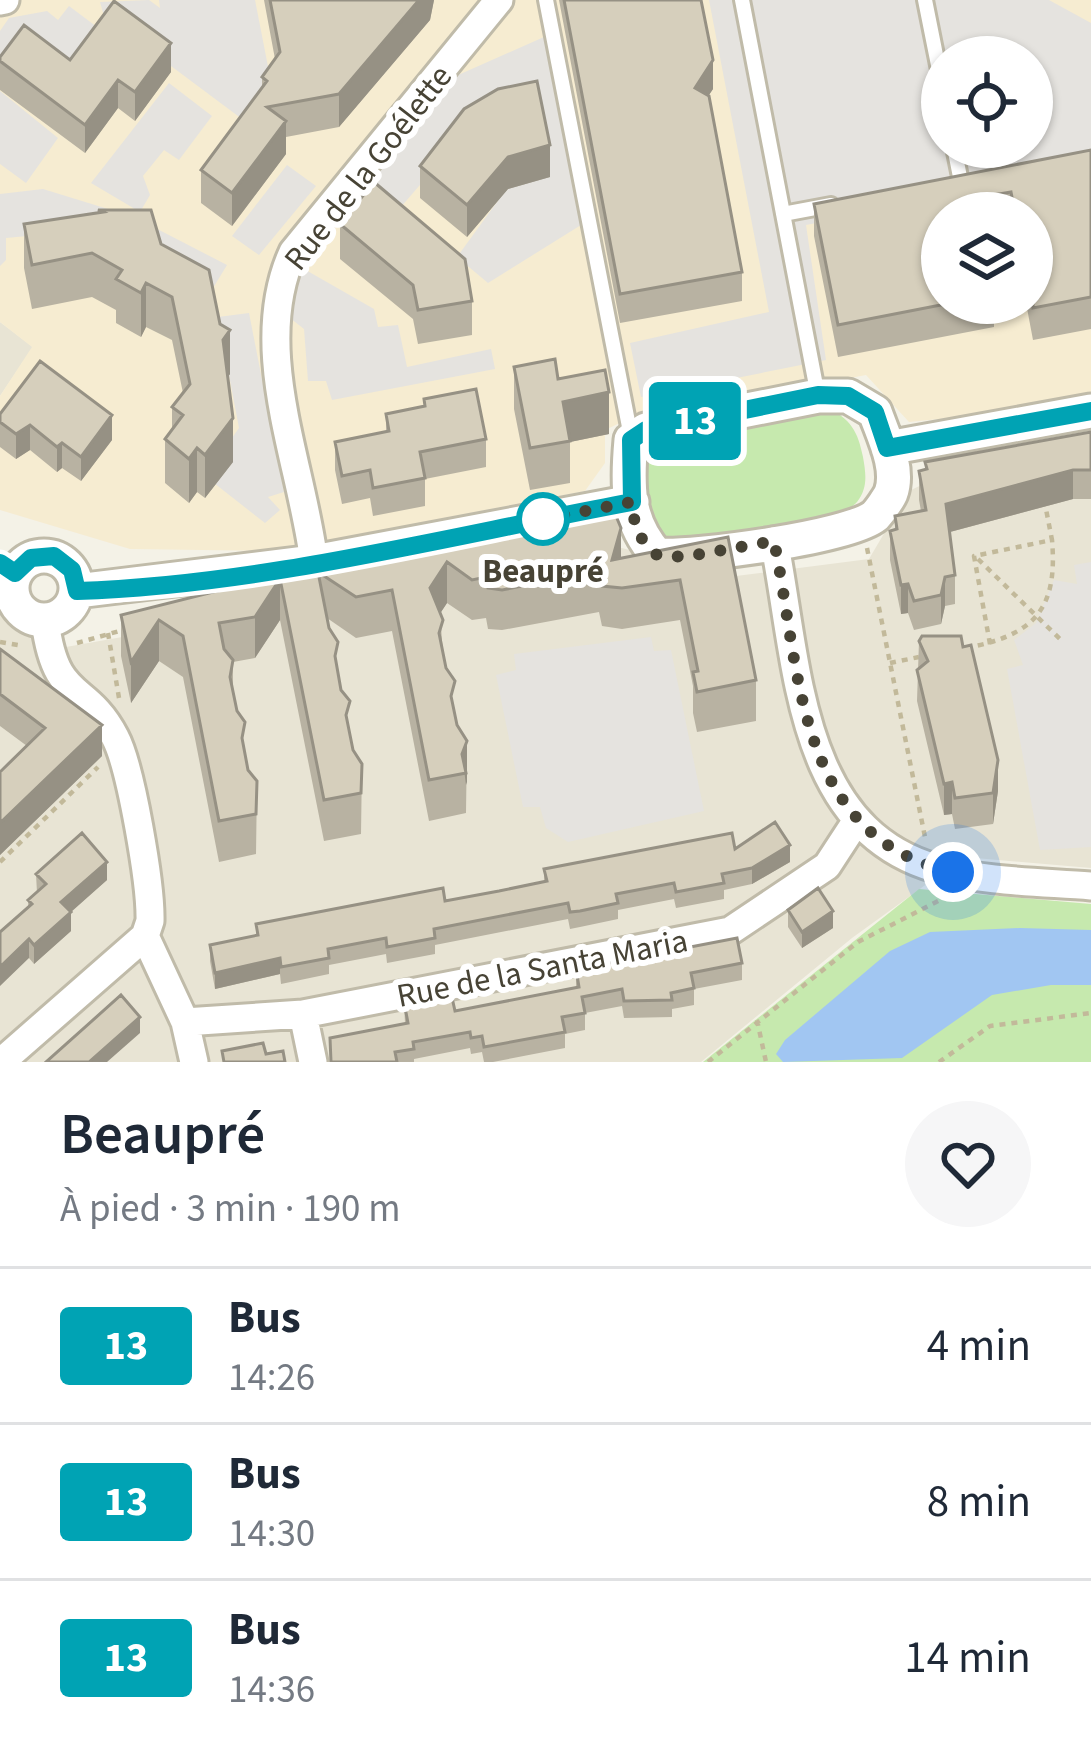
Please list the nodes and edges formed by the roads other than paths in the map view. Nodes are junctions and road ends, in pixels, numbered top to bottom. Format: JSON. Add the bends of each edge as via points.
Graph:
{"nodes":[{"id":1,"x":499,"y":0,"type":"edge"},
{"id":2,"x":547,"y":0,"type":"edge"},
{"id":3,"x":742,"y":0,"type":"edge"},
{"id":4,"x":925,"y":0,"type":"edge"},
{"id":5,"x":932,"y":36,"type":"edge"},
{"id":6,"x":958,"y":168,"type":"edge"},
{"id":7,"x":985,"y":177,"type":"edge"},
{"id":8,"x":961,"y":182,"type":"junction"},
{"id":9,"x":940,"y":185,"type":"edge"},
{"id":10,"x":845,"y":202,"type":"edge"},
{"id":11,"x":783,"y":214,"type":"junction"},
{"id":12,"x":818,"y":395,"type":"junction"},
{"id":13,"x":1091,"y":411,"type":"edge"},
{"id":14,"x":631,"y":440,"type":"junction"},
{"id":15,"x":887,"y":448,"type":"junction"},
{"id":16,"x":632,"y":502,"type":"junction"},
{"id":17,"x":774,"y":541,"type":"junction"},
{"id":18,"x":314,"y":562,"type":"junction"},
{"id":19,"x":8,"y":568,"type":"edge"},
{"id":20,"x":77,"y":591,"type":"junction"},
{"id":21,"x":46,"y":633,"type":"junction"},
{"id":22,"x":856,"y":820,"type":"junction"},
{"id":23,"x":1091,"y":886,"type":"edge"},
{"id":24,"x":145,"y":935,"type":"junction"},
{"id":25,"x":303,"y":1014,"type":"junction"},
{"id":26,"x":185,"y":1022,"type":"junction"},
{"id":27,"x":1,"y":1062,"type":"edge"},
{"id":28,"x":194,"y":1062,"type":"edge"},
{"id":29,"x":313,"y":1062,"type":"edge"}],
"edges":[{"from":1,"to":18,"type":"street","name":"Rue de la Goélette","via":[[293,252],[278,284],[277,358]]},
{"from":2,"to":14,"type":"lane"},
{"from":3,"to":11,"type":"lane"},
{"from":4,"to":5,"type":"lane"},
{"from":6,"to":8,"type":"lane"},
{"from":7,"to":8,"type":"lane"},
{"from":8,"to":9,"type":"lane"},
{"from":10,"to":11,"type":"lane"},
{"from":11,"to":12,"type":"lane"},
{"from":12,"to":14,"type":"street","via":[[646,430]]},
{"from":12,"to":15,"type":"street","via":[[848,396],[875,412]]},
{"from":13,"to":15,"type":"street"},
{"from":14,"to":16,"type":"street"},
{"from":15,"to":17,"type":"street","via":[[891,492],[875,516]]},
{"from":16,"to":17,"type":"street","via":[[636,532],[657,555]]},
{"from":16,"to":18,"type":"street"},
{"from":17,"to":22,"type":"street","via":[[819,762]]},
{"from":18,"to":20,"type":"street"},
{"from":19,"to":20,"type":"street","via":[[54,556],[72,570]]},
{"from":19,"to":21,"type":"street","via":[[14,599]]},
{"from":20,"to":21,"type":"street"},
{"from":21,"to":24,"type":"street","via":[[66,687],[105,723],[122,753],[150,905]]},
{"from":22,"to":23,"type":"street","via":[[894,850],[942,870]]},
{"from":22,"to":25,"type":"street","name":"Rue de la Santa Maria","via":[[827,866],[730,931]]},
{"from":24,"to":26,"type":"street"},
{"from":24,"to":27,"type":"street"},
{"from":25,"to":26,"type":"street","name":"Rue de la Santa Maria"},
{"from":25,"to":29,"type":"street"},
{"from":26,"to":28,"type":"street"}]}
